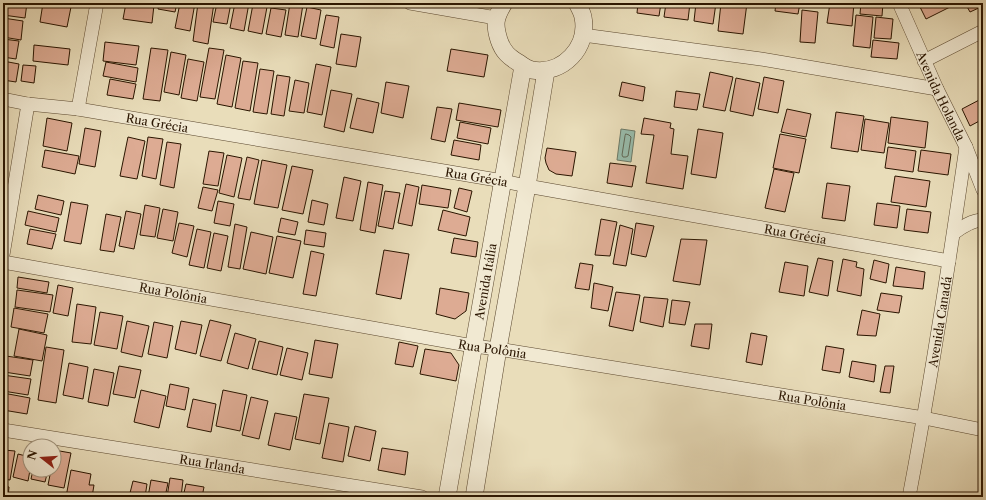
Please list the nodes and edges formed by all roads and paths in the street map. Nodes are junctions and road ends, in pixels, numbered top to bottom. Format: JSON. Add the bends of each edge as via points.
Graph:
{"nodes":[{"id":1,"x":97,"y":3,"type":"edge"},
{"id":2,"x":410,"y":3,"type":"edge"},
{"id":3,"x":504,"y":3,"type":"edge"},
{"id":4,"x":577,"y":3,"type":"edge"},
{"id":5,"x":899,"y":3,"type":"edge"},
{"id":6,"x":496,"y":18,"type":"junction"},
{"id":7,"x":983,"y":31,"type":"edge"},
{"id":8,"x":584,"y":34,"type":"junction"},
{"id":9,"x":924,"y":61,"type":"junction"},
{"id":10,"x":523,"y":66,"type":"junction"},
{"id":11,"x":546,"y":71,"type":"junction"},
{"id":12,"x":937,"y":89,"type":"junction"},
{"id":13,"x":3,"y":101,"type":"edge"},
{"id":14,"x":28,"y":104,"type":"junction"},
{"id":15,"x":78,"y":109,"type":"junction"},
{"id":16,"x":966,"y":147,"type":"junction"},
{"id":17,"x":979,"y":168,"type":"edge"},
{"id":18,"x":503,"y":181,"type":"junction"},
{"id":19,"x":527,"y":186,"type":"junction"},
{"id":20,"x":983,"y":190,"type":"edge"},
{"id":21,"x":983,"y":220,"type":"edge"},
{"id":22,"x":954,"y":233,"type":"junction"},
{"id":23,"x":3,"y":255,"type":"edge"},
{"id":24,"x":949,"y":261,"type":"junction"},
{"id":25,"x":3,"y":262,"type":"edge"},
{"id":26,"x":473,"y":346,"type":"junction"},
{"id":27,"x":498,"y":349,"type":"junction"},
{"id":28,"x":924,"y":418,"type":"junction"},
{"id":29,"x":3,"y":430,"type":"edge"},
{"id":30,"x":983,"y":430,"type":"edge"},
{"id":31,"x":422,"y":497,"type":"edge"},
{"id":32,"x":447,"y":497,"type":"edge"},
{"id":33,"x":474,"y":497,"type":"edge"},
{"id":34,"x":909,"y":497,"type":"edge"}],
"edges":[{"from":1,"to":15,"type":"street"},
{"from":2,"to":6,"type":"street"},
{"from":3,"to":6,"type":"street"},
{"from":4,"to":8,"type":"street","via":[[583,16]]},
{"from":5,"to":9,"type":"street","name":"Avenida Holanda"},
{"from":6,"to":10,"type":"street","via":[[501,46],[509,57]]},
{"from":7,"to":9,"type":"street"},
{"from":8,"to":11,"type":"street","via":[[579,48],[570,59]]},
{"from":8,"to":12,"type":"street","via":[[761,59]]},
{"from":9,"to":12,"type":"street","name":"Avenida Holanda"},
{"from":10,"to":11,"type":"street","via":[[531,70]]},
{"from":10,"to":18,"type":"street","name":"Avenida Itália"},
{"from":11,"to":19,"type":"street","name":"Avenida Itália"},
{"from":12,"to":16,"type":"street","name":"Avenida Holanda"},
{"from":13,"to":14,"type":"street","name":"Rua Grécia"},
{"from":14,"to":15,"type":"street","name":"Rua Grécia"},
{"from":14,"to":23,"type":"street"},
{"from":15,"to":18,"type":"street","name":"Rua Grécia"},
{"from":16,"to":17,"type":"street","name":"Avenida Holanda"},
{"from":16,"to":22,"type":"street","name":"Avenida Canadá"},
{"from":17,"to":20,"type":"street","name":"Avenida Holanda"},
{"from":18,"to":19,"type":"street","name":"Rua Grécia"},
{"from":18,"to":26,"type":"street","name":"Avenida Itália"},
{"from":19,"to":24,"type":"street","name":"Rua Grécia"},
{"from":19,"to":27,"type":"street","name":"Avenida Itália"},
{"from":21,"to":22,"type":"street"},
{"from":22,"to":24,"type":"street","name":"Avenida Canadá"},
{"from":24,"to":28,"type":"street","name":"Avenida Canadá"},
{"from":25,"to":26,"type":"street","name":"Rua Polônia"},
{"from":26,"to":27,"type":"street","name":"Rua Polônia"},
{"from":26,"to":32,"type":"street","name":"Avenida Itália"},
{"from":27,"to":28,"type":"street","name":"Rua Polônia"},
{"from":27,"to":33,"type":"street","name":"Avenida Itália"},
{"from":28,"to":30,"type":"street","name":"Rua Polônia"},
{"from":28,"to":34,"type":"street","name":"Avenida Canadá"},
{"from":29,"to":31,"type":"street","name":"Rua Irlanda"}]}
